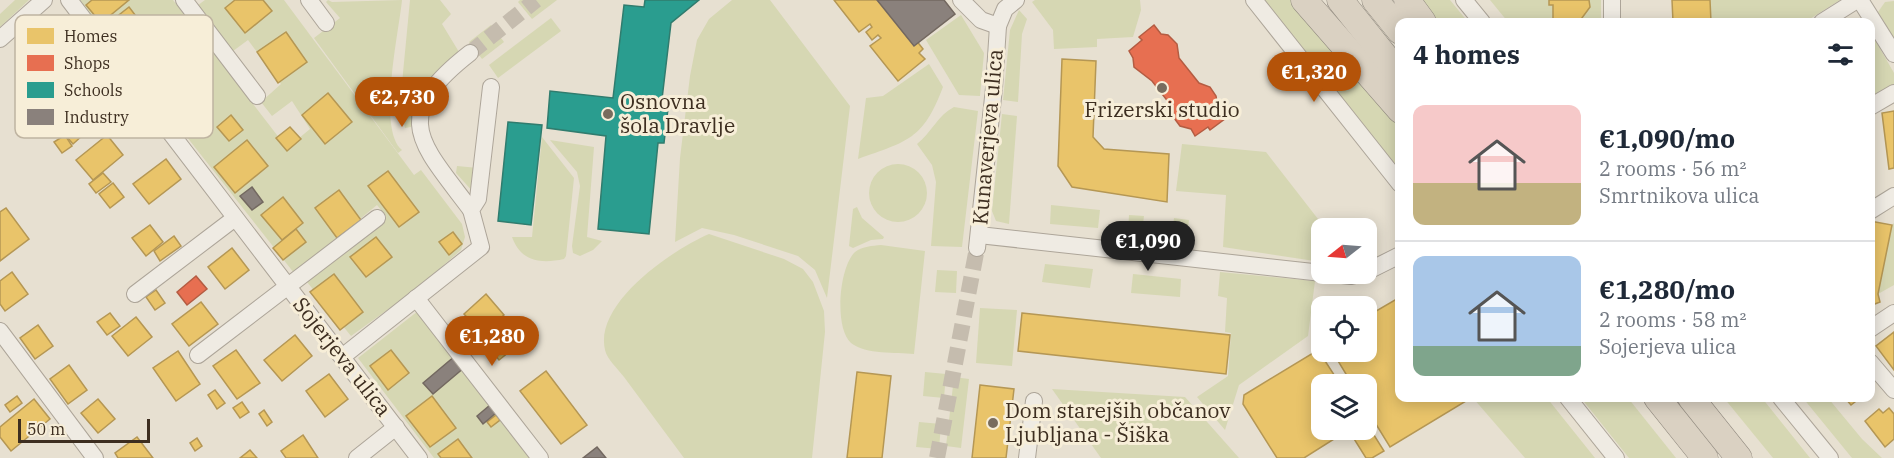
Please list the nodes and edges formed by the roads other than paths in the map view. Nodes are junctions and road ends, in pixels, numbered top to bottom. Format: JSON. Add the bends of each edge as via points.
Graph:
{"nodes":[{"id":1,"x":44,"y":0,"type":"edge"},
{"id":2,"x":69,"y":0,"type":"edge"},
{"id":3,"x":184,"y":0,"type":"edge"},
{"id":4,"x":309,"y":0,"type":"edge"},
{"id":5,"x":961,"y":0,"type":"edge"},
{"id":6,"x":1016,"y":0,"type":"edge"},
{"id":7,"x":1254,"y":0,"type":"edge"},
{"id":8,"x":1304,"y":0,"type":"edge"},
{"id":9,"x":1340,"y":0,"type":"edge"},
{"id":10,"x":1375,"y":0,"type":"edge"},
{"id":11,"x":1407,"y":0,"type":"edge"},
{"id":12,"x":1464,"y":0,"type":"edge"},
{"id":13,"x":1612,"y":0,"type":"edge"},
{"id":14,"x":1859,"y":0,"type":"edge"},
{"id":15,"x":27,"y":15,"type":"edge"},
{"id":16,"x":80,"y":15,"type":"edge"},
{"id":17,"x":195,"y":15,"type":"edge"},
{"id":18,"x":1420,"y":18,"type":"edge"},
{"id":19,"x":1479,"y":18,"type":"edge"},
{"id":20,"x":1612,"y":18,"type":"edge"},
{"id":21,"x":1829,"y":18,"type":"edge"},
{"id":22,"x":1871,"y":18,"type":"edge"},
{"id":23,"x":326,"y":23,"type":"dead end"},
{"id":24,"x":1395,"y":25,"type":"edge"},
{"id":25,"x":1875,"y":25,"type":"edge"},
{"id":26,"x":15,"y":26,"type":"edge"},
{"id":27,"x":998,"y":26,"type":"junction"},
{"id":28,"x":213,"y":38,"type":"edge"},
{"id":29,"x":0,"y":39,"type":"edge"},
{"id":30,"x":470,"y":53,"type":"tunnel mouth"},
{"id":31,"x":1894,"y":54,"type":"edge"},
{"id":32,"x":1395,"y":69,"type":"edge"},
{"id":33,"x":491,"y":87,"type":"dead end"},
{"id":34,"x":1894,"y":93,"type":"edge"},
{"id":35,"x":257,"y":96,"type":"dead end"},
{"id":36,"x":1395,"y":104,"type":"edge"},
{"id":37,"x":1875,"y":104,"type":"edge"},
{"id":38,"x":174,"y":138,"type":"edge"},
{"id":39,"x":1395,"y":178,"type":"edge"},
{"id":40,"x":1894,"y":196,"type":"edge"},
{"id":41,"x":1875,"y":207,"type":"edge"},
{"id":42,"x":471,"y":210,"type":"junction"},
{"id":43,"x":235,"y":218,"type":"junction"},
{"id":44,"x":376,"y":218,"type":"dead end"},
{"id":45,"x":1395,"y":258,"type":"edge"},
{"id":46,"x":1377,"y":267,"type":"edge"},
{"id":47,"x":1311,"y":272,"type":"edge"},
{"id":48,"x":288,"y":287,"type":"junction"},
{"id":49,"x":135,"y":294,"type":"dead end"},
{"id":50,"x":416,"y":298,"type":"junction"},
{"id":51,"x":1894,"y":313,"type":"edge"},
{"id":52,"x":1875,"y":326,"type":"edge"},
{"id":53,"x":0,"y":331,"type":"edge"},
{"id":54,"x":198,"y":355,"type":"dead end"},
{"id":55,"x":342,"y":357,"type":"junction"},
{"id":56,"x":1875,"y":368,"type":"edge"},
{"id":57,"x":1894,"y":390,"type":"edge"},
{"id":58,"x":1034,"y":401,"type":"dead end"},
{"id":59,"x":1571,"y":402,"type":"edge"},
{"id":60,"x":1660,"y":402,"type":"edge"},
{"id":61,"x":1694,"y":402,"type":"edge"},
{"id":62,"x":1784,"y":402,"type":"edge"},
{"id":63,"x":396,"y":428,"type":"junction"},
{"id":64,"x":95,"y":458,"type":"edge"},
{"id":65,"x":357,"y":458,"type":"edge"},
{"id":66,"x":419,"y":458,"type":"edge"},
{"id":67,"x":540,"y":458,"type":"edge"},
{"id":68,"x":1027,"y":458,"type":"edge"},
{"id":69,"x":1616,"y":458,"type":"edge"},
{"id":70,"x":1705,"y":458,"type":"edge"},
{"id":71,"x":1739,"y":458,"type":"edge"},
{"id":72,"x":1830,"y":458,"type":"edge"}],
"edges":[{"from":1,"to":15,"type":"street"},
{"from":2,"to":16,"type":"street","name":"Sojerjeva ulica"},
{"from":3,"to":17,"type":"street"},
{"from":4,"to":23,"type":"street"},
{"from":5,"to":27,"type":"street","name":"Kunaverjeva ulica","via":[[981,20]]},
{"from":6,"to":27,"type":"street","name":"Kunaverjeva ulica","via":[[1005,9]]},
{"from":7,"to":39,"type":"street"},
{"from":8,"to":36,"type":"highway"},
{"from":9,"to":32,"type":"highway"},
{"from":10,"to":24,"type":"highway"},
{"from":11,"to":18,"type":"highway"},
{"from":12,"to":19,"type":"street"},
{"from":13,"to":20,"type":"street"},
{"from":14,"to":21,"type":"street"},
{"from":14,"to":22,"type":"street"},
{"from":25,"to":31,"type":"street"},
{"from":26,"to":29,"type":"street"},
{"from":27,"to":47,"type":"street","name":"Kunaverjeva ulica","via":[[978,241]]},
{"from":28,"to":35,"type":"street"},
{"from":30,"to":42,"type":"street","via":[[434,87],[418,118],[425,150]]},
{"from":33,"to":42,"type":"street","via":[[478,199]]},
{"from":34,"to":37,"type":"street"},
{"from":38,"to":43,"type":"street","name":"Sojerjeva ulica"},
{"from":40,"to":41,"type":"street"},
{"from":42,"to":50,"type":"street","via":[[480,247]]},
{"from":43,"to":48,"type":"street","name":"Sojerjeva ulica"},
{"from":43,"to":49,"type":"street"},
{"from":44,"to":48,"type":"street","name":"Sojerjeva ulica"},
{"from":45,"to":46,"type":"street"},
{"from":48,"to":54,"type":"street","name":"Sojerjeva ulica"},
{"from":48,"to":55,"type":"street","name":"Sojerjeva ulica"},
{"from":50,"to":55,"type":"street"},
{"from":50,"to":67,"type":"street"},
{"from":51,"to":52,"type":"street"},
{"from":53,"to":64,"type":"street"},
{"from":55,"to":63,"type":"street","name":"Sojerjeva ulica"},
{"from":56,"to":57,"type":"street"},
{"from":58,"to":68,"type":"street"},
{"from":59,"to":69,"type":"street"},
{"from":60,"to":70,"type":"highway"},
{"from":61,"to":71,"type":"highway"},
{"from":62,"to":72,"type":"street"},
{"from":63,"to":65,"type":"street","name":"Sojerjeva ulica"},
{"from":63,"to":66,"type":"street","name":"Sojerjeva ulica"}]}
